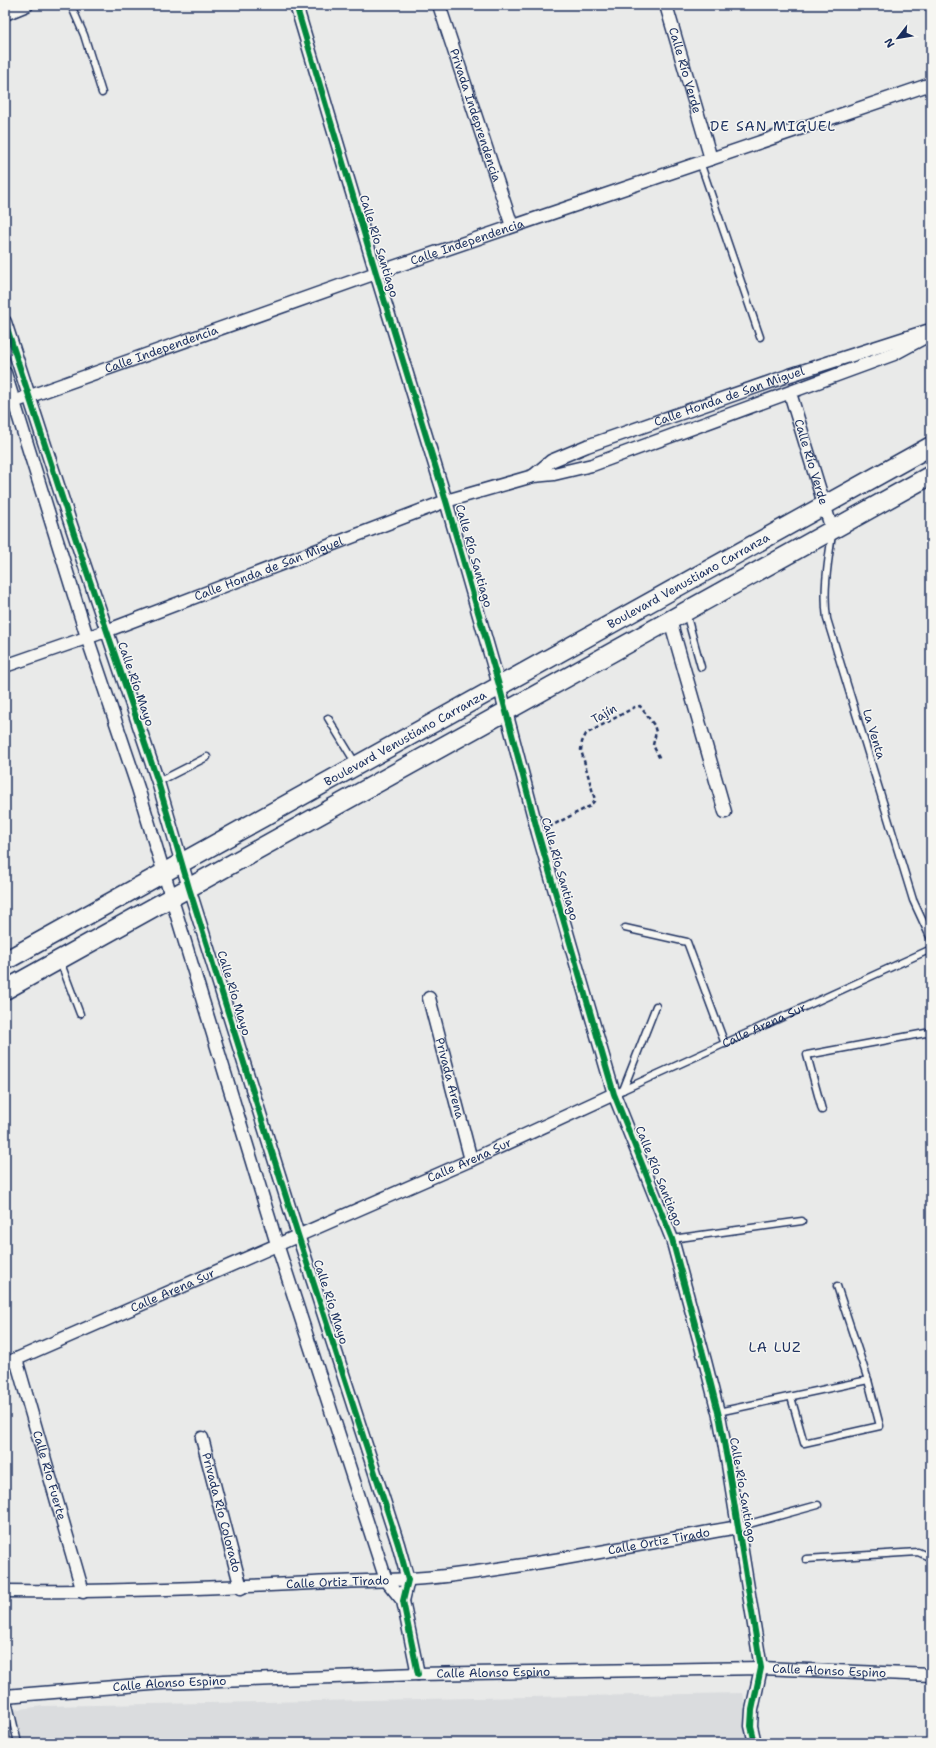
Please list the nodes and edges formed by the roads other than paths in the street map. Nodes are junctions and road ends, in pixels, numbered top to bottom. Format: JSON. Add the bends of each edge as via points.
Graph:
{"nodes":[{"id":1,"x":27,"y":5,"type":"edge"},
{"id":2,"x":71,"y":5,"type":"edge"},
{"id":3,"x":296,"y":5,"type":"edge"},
{"id":4,"x":439,"y":5,"type":"edge"},
{"id":5,"x":666,"y":5,"type":"edge"},
{"id":6,"x":5,"y":14,"type":"edge"},
{"id":7,"x":931,"y":84,"type":"edge"},
{"id":8,"x":102,"y":93,"type":"dead end"},
{"id":9,"x":706,"y":160,"type":"junction"},
{"id":10,"x":512,"y":226,"type":"junction"},
{"id":11,"x":376,"y":273,"type":"junction"},
{"id":12,"x":5,"y":322,"type":"edge"},
{"id":13,"x":931,"y":329,"type":"edge"},
{"id":14,"x":931,"y":334,"type":"edge"},
{"id":15,"x":760,"y":337,"type":"dead end"},
{"id":16,"x":5,"y":373,"type":"edge"},
{"id":17,"x":790,"y":393,"type":"junction"},
{"id":18,"x":29,"y":396,"type":"junction"},
{"id":19,"x":10,"y":403,"type":"edge"},
{"id":20,"x":931,"y":446,"type":"edge"},
{"id":21,"x":931,"y":475,"type":"edge"},
{"id":22,"x":533,"y":476,"type":"junction"},
{"id":23,"x":446,"y":501,"type":"junction"},
{"id":24,"x":824,"y":505,"type":"junction"},
{"id":25,"x":832,"y":530,"type":"junction"},
{"id":26,"x":686,"y":611,"type":"junction"},
{"id":27,"x":670,"y":620,"type":"junction"},
{"id":28,"x":106,"y":631,"type":"junction"},
{"id":29,"x":87,"y":637,"type":"junction"},
{"id":30,"x":5,"y":666,"type":"edge"},
{"id":31,"x":701,"y":667,"type":"dead end"},
{"id":32,"x":499,"y":685,"type":"junction"},
{"id":33,"x":507,"y":712,"type":"junction"},
{"id":34,"x":328,"y":718,"type":"dead end"},
{"id":35,"x":207,"y":757,"type":"dead end"},
{"id":36,"x":356,"y":764,"type":"junction"},
{"id":37,"x":158,"y":782,"type":"junction"},
{"id":38,"x":138,"y":788,"type":"junction"},
{"id":39,"x":725,"y":812,"type":"dead end"},
{"id":40,"x":182,"y":862,"type":"junction"},
{"id":41,"x":163,"y":872,"type":"junction"},
{"id":42,"x":189,"y":888,"type":"junction"},
{"id":43,"x":171,"y":899,"type":"junction"},
{"id":44,"x":625,"y":928,"type":"dead end"},
{"id":45,"x":931,"y":939,"type":"edge"},
{"id":46,"x":931,"y":949,"type":"edge"},
{"id":47,"x":59,"y":960,"type":"junction"},
{"id":48,"x":5,"y":961,"type":"edge"},
{"id":49,"x":5,"y":990,"type":"edge"},
{"id":50,"x":429,"y":998,"type":"dead end"},
{"id":51,"x":656,"y":1006,"type":"dead end"},
{"id":52,"x":80,"y":1014,"type":"dead end"},
{"id":53,"x":931,"y":1032,"type":"edge"},
{"id":54,"x":725,"y":1044,"type":"junction"},
{"id":55,"x":619,"y":1092,"type":"junction"},
{"id":56,"x":822,"y":1110,"type":"dead end"},
{"id":57,"x":471,"y":1160,"type":"junction"},
{"id":58,"x":802,"y":1221,"type":"dead end"},
{"id":59,"x":298,"y":1235,"type":"junction"},
{"id":60,"x":672,"y":1239,"type":"junction"},
{"id":61,"x":277,"y":1244,"type":"junction"},
{"id":62,"x":837,"y":1286,"type":"dead end"},
{"id":63,"x":10,"y":1362,"type":"edge"},
{"id":64,"x":868,"y":1380,"type":"junction"},
{"id":65,"x":791,"y":1396,"type":"junction"},
{"id":66,"x":718,"y":1412,"type":"junction"},
{"id":67,"x":202,"y":1438,"type":"dead end"},
{"id":68,"x":818,"y":1505,"type":"dead end"},
{"id":69,"x":738,"y":1527,"type":"junction"},
{"id":70,"x":931,"y":1558,"type":"edge"},
{"id":71,"x":806,"y":1559,"type":"dead end"},
{"id":72,"x":386,"y":1580,"type":"junction"},
{"id":73,"x":408,"y":1580,"type":"junction"},
{"id":74,"x":241,"y":1588,"type":"junction"},
{"id":75,"x":5,"y":1592,"type":"edge"},
{"id":76,"x":83,"y":1592,"type":"junction"},
{"id":77,"x":403,"y":1601,"type":"junction"},
{"id":78,"x":761,"y":1668,"type":"junction"},
{"id":79,"x":418,"y":1674,"type":"junction"},
{"id":80,"x":931,"y":1675,"type":"edge"},
{"id":81,"x":6,"y":1693,"type":"edge"},
{"id":82,"x":18,"y":1743,"type":"edge"},
{"id":83,"x":755,"y":1743,"type":"edge"}],
"edges":[{"from":1,"to":6,"type":"street"},
{"from":2,"to":8,"type":"lane","via":[[84,34]]},
{"from":3,"to":11,"type":"street","name":"Calle Río Santiago"},
{"from":4,"to":10,"type":"street","name":"Privada Indeprendencia"},
{"from":5,"to":9,"type":"street","name":"Calle Río Verde"},
{"from":7,"to":9,"type":"street","name":"Calle Independencia"},
{"from":9,"to":10,"type":"street","name":"Calle Independencia"},
{"from":9,"to":15,"type":"lane"},
{"from":10,"to":11,"type":"street","name":"Calle Independencia"},
{"from":11,"to":18,"type":"street","name":"Calle Independencia"},
{"from":11,"to":23,"type":"street","name":"Calle Río Santiago"},
{"from":12,"to":18,"type":"street","name":"Calle Río Mayo"},
{"from":13,"to":22,"type":"street","name":"Calle Honda de San Miguel","via":[[587,446],[550,461]]},
{"from":14,"to":17,"type":"street","name":"Calle Honda de San Miguel","via":[[894,354]]},
{"from":16,"to":19,"type":"street"},
{"from":17,"to":22,"type":"street","name":"Calle Honda de San Miguel","via":[[592,465]]},
{"from":17,"to":24,"type":"street","name":"Calle Río Verde"},
{"from":18,"to":19,"type":"street","name":"Calle Independencia"},
{"from":18,"to":28,"type":"street","name":"Calle Río Mayo"},
{"from":19,"to":29,"type":"street"},
{"from":20,"to":24,"type":"main road","name":"Boulevard Venustiano Carranza"},
{"from":21,"to":25,"type":"main road"},
{"from":22,"to":23,"type":"street","name":"Calle Honda de San Miguel"},
{"from":23,"to":28,"type":"street","name":"Calle Honda de San Miguel"},
{"from":23,"to":32,"type":"street","name":"Calle Río Santiago"},
{"from":24,"to":25,"type":"street","name":"Calle Río Verde"},
{"from":24,"to":32,"type":"main road","name":"Boulevard Venustiano Carranza"},
{"from":25,"to":26,"type":"main road"},
{"from":25,"to":45,"type":"lane","name":"La Venta","via":[[825,587],[827,619],[914,900]]},
{"from":26,"to":27,"type":"main road"},
{"from":26,"to":31,"type":"lane"},
{"from":27,"to":33,"type":"main road"},
{"from":27,"to":39,"type":"street"},
{"from":28,"to":29,"type":"street","name":"Calle Honda de San Miguel"},
{"from":28,"to":37,"type":"street","name":"Calle Río Mayo"},
{"from":29,"to":30,"type":"street","name":"Calle Honda de San Miguel"},
{"from":29,"to":38,"type":"street"},
{"from":32,"to":33,"type":"street","name":"Calle Río Santiago"},
{"from":32,"to":36,"type":"main road","name":"Boulevard Venustiano Carranza"},
{"from":33,"to":42,"type":"main road"},
{"from":33,"to":55,"type":"street","name":"Calle Río Santiago","via":[[538,833]]},
{"from":34,"to":36,"type":"lane"},
{"from":35,"to":37,"type":"lane"},
{"from":36,"to":40,"type":"main road","name":"Boulevard Venustiano Carranza"},
{"from":37,"to":38,"type":"street"},
{"from":37,"to":40,"type":"street","name":"Calle Río Mayo"},
{"from":38,"to":41,"type":"street"},
{"from":40,"to":41,"type":"main road","name":"Boulevard Venustiano Carranza"},
{"from":40,"to":42,"type":"street","name":"Calle Río Mayo"},
{"from":41,"to":43,"type":"street"},
{"from":41,"to":48,"type":"main road","name":"Boulevard Venustiano Carranza"},
{"from":42,"to":43,"type":"main road"},
{"from":42,"to":59,"type":"street","name":"Calle Río Mayo"},
{"from":43,"to":47,"type":"main road"},
{"from":43,"to":61,"type":"street"},
{"from":44,"to":54,"type":"lane","via":[[687,942]]},
{"from":46,"to":54,"type":"lane","name":"Calle Arena Sur"},
{"from":47,"to":49,"type":"main road"},
{"from":47,"to":52,"type":"lane"},
{"from":50,"to":57,"type":"street","name":"Privada Arena"},
{"from":51,"to":55,"type":"lane"},
{"from":53,"to":56,"type":"lane","via":[[807,1055]]},
{"from":54,"to":55,"type":"lane","name":"Calle Arena Sur"},
{"from":55,"to":57,"type":"street","name":"Calle Arena Sur"},
{"from":55,"to":60,"type":"street","name":"Calle Río Santiago"},
{"from":57,"to":59,"type":"street","name":"Calle Arena Sur"},
{"from":58,"to":60,"type":"lane"},
{"from":59,"to":61,"type":"street","name":"Calle Arena Sur"},
{"from":59,"to":73,"type":"street","name":"Calle Río Mayo"},
{"from":60,"to":66,"type":"street","name":"Calle Río Santiago"},
{"from":61,"to":63,"type":"street","name":"Calle Arena Sur"},
{"from":61,"to":72,"type":"street"},
{"from":62,"to":64,"type":"lane"},
{"from":63,"to":76,"type":"street","name":"Calle Río Fuerte"},
{"from":64,"to":65,"type":"lane"},
{"from":64,"to":65,"type":"lane","via":[[880,1426],[804,1443]]},
{"from":65,"to":66,"type":"lane"},
{"from":66,"to":69,"type":"street","name":"Calle Río Santiago"},
{"from":67,"to":74,"type":"street","name":"Privada Río Colorado"},
{"from":68,"to":69,"type":"lane"},
{"from":69,"to":73,"type":"street","name":"Calle Ortiz Tirado","via":[[546,1562]]},
{"from":69,"to":78,"type":"street","name":"Calle Río Santiago"},
{"from":70,"to":71,"type":"lane","via":[[918,1552]]},
{"from":72,"to":73,"type":"street","name":"Calle Ortiz Tirado"},
{"from":72,"to":74,"type":"street","name":"Calle Ortiz Tirado"},
{"from":72,"to":77,"type":"street"},
{"from":73,"to":77,"type":"street"},
{"from":74,"to":76,"type":"street","name":"Calle Ortiz Tirado"},
{"from":75,"to":76,"type":"street","name":"Calle Ortiz Tirado"},
{"from":77,"to":79,"type":"street"},
{"from":78,"to":79,"type":"street","name":"Calle Alonso Espino"},
{"from":78,"to":80,"type":"street","name":"Calle Alonso Espino"},
{"from":78,"to":83,"type":"street","name":"Calle Río Santiago","via":[[752,1710],[751,1726]]},
{"from":79,"to":81,"type":"street","name":"Calle Alonso Espino","via":[[162,1683]]},
{"from":81,"to":82,"type":"lane"}]}
